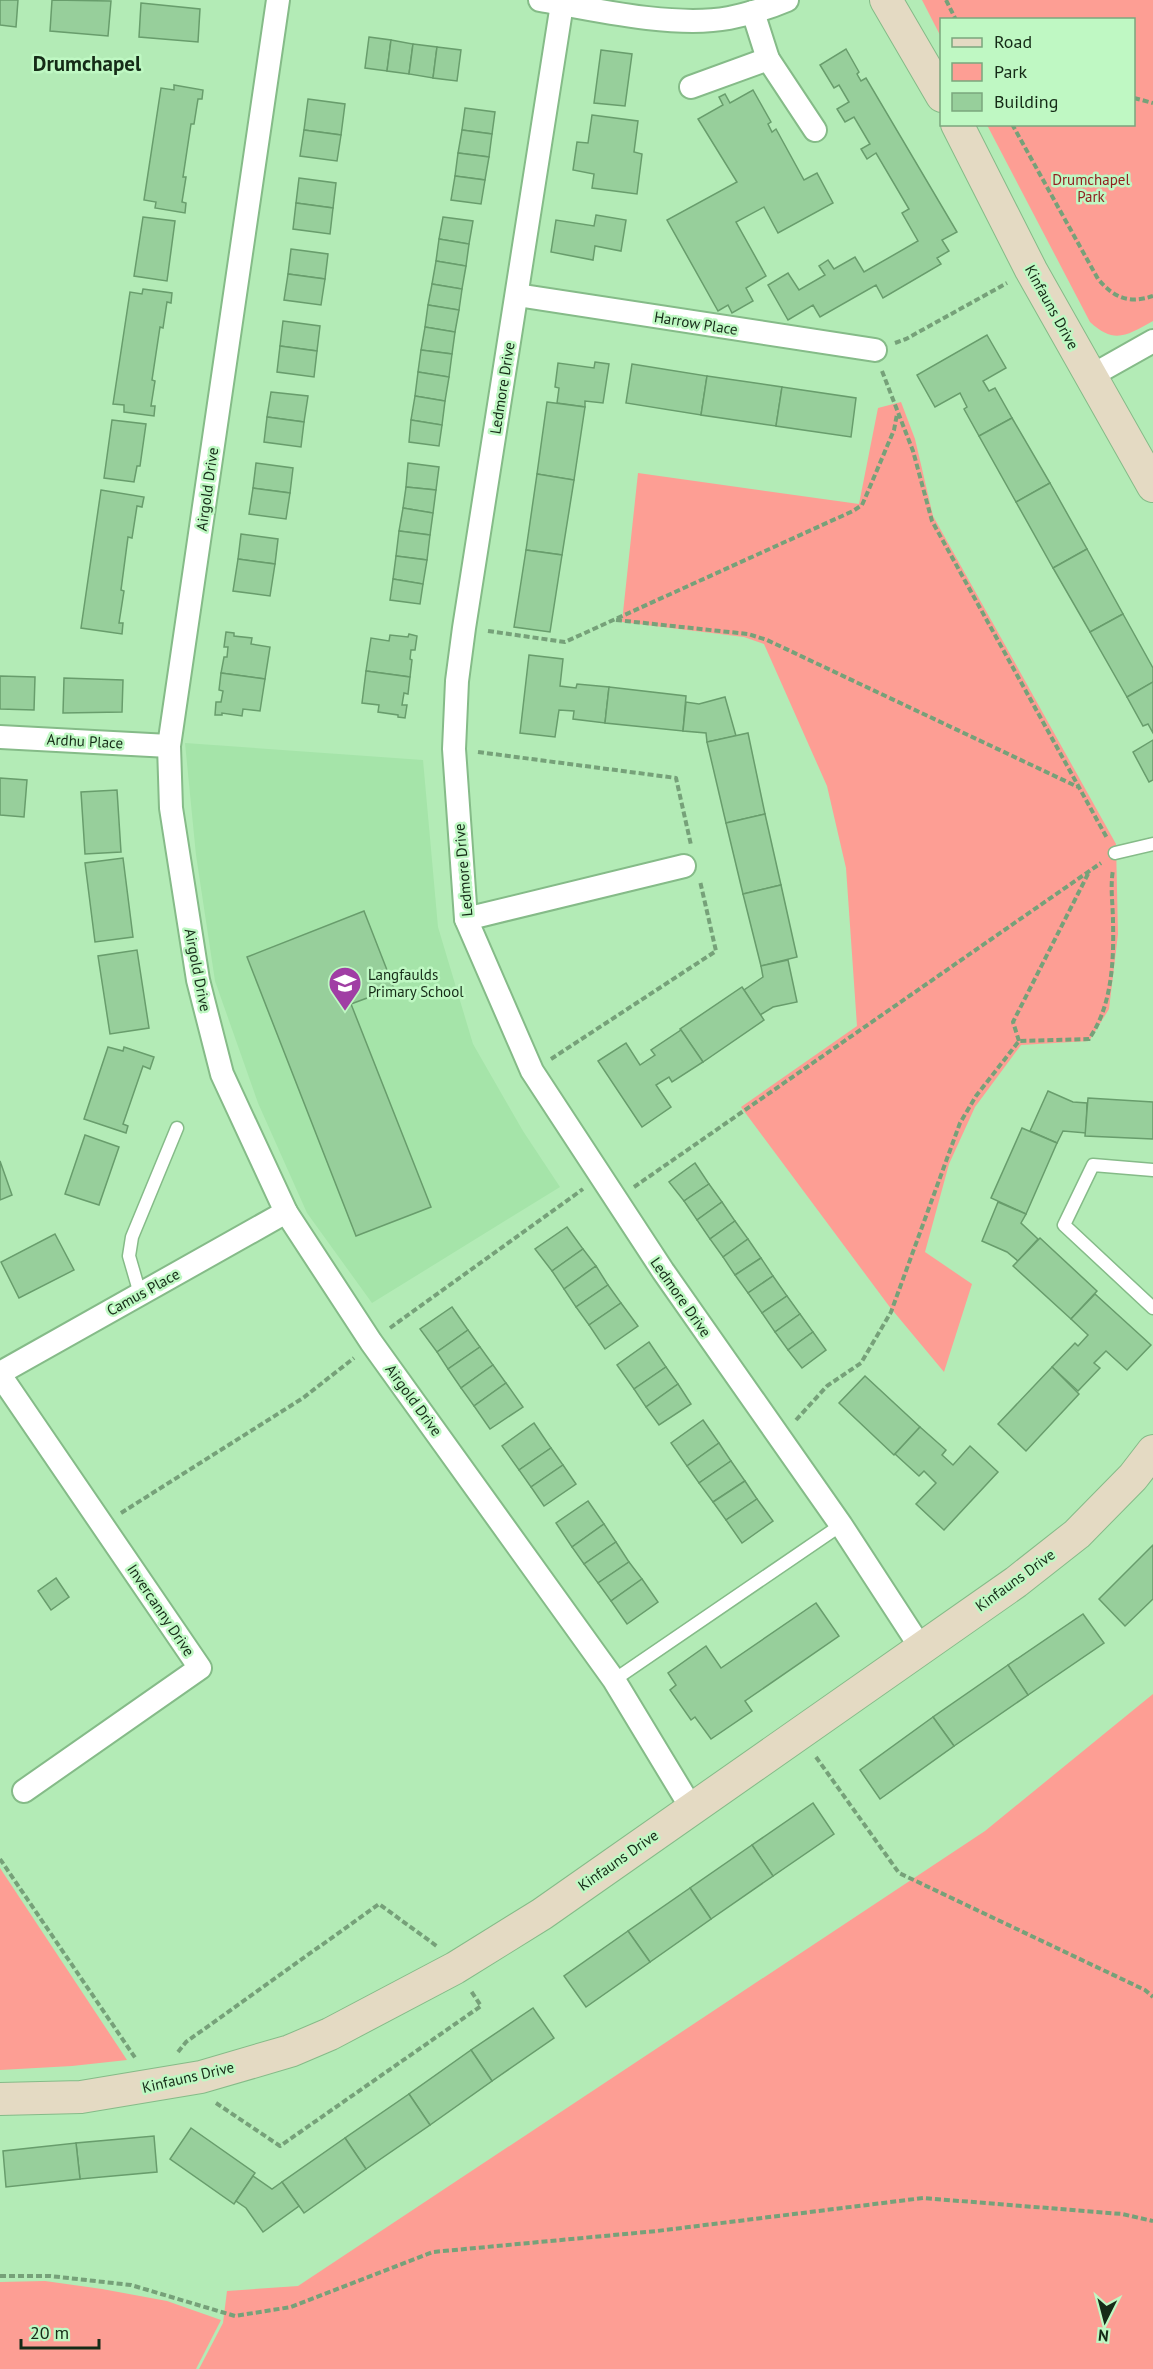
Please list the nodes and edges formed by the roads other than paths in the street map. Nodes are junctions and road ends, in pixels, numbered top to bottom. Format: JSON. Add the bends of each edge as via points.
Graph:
{"nodes":[{"id":1,"x":278,"y":0,"type":"edge"},
{"id":2,"x":787,"y":0,"type":"edge"},
{"id":3,"x":886,"y":0,"type":"edge"},
{"id":4,"x":551,"y":2,"type":"edge"},
{"id":5,"x":753,"y":12,"type":"junction"},
{"id":6,"x":768,"y":59,"type":"junction"},
{"id":7,"x":692,"y":87,"type":"dead end"},
{"id":8,"x":940,"y":93,"type":"edge"},
{"id":9,"x":958,"y":126,"type":"edge"},
{"id":10,"x":815,"y":130,"type":"dead end"},
{"id":11,"x":517,"y":295,"type":"junction"},
{"id":12,"x":1153,"y":341,"type":"edge"},
{"id":13,"x":875,"y":350,"type":"road end"},
{"id":14,"x":1090,"y":376,"type":"junction"},
{"id":15,"x":1153,"y":486,"type":"edge"},
{"id":16,"x":0,"y":737,"type":"edge"},
{"id":17,"x":169,"y":746,"type":"junction"},
{"id":18,"x":1153,"y":844,"type":"edge"},
{"id":19,"x":1115,"y":853,"type":"road end"},
{"id":20,"x":684,"y":866,"type":"dead end"},
{"id":21,"x":466,"y":919,"type":"junction"},
{"id":22,"x":177,"y":1128,"type":"dead end"},
{"id":23,"x":1153,"y":1170,"type":"edge"},
{"id":24,"x":286,"y":1212,"type":"junction"},
{"id":25,"x":140,"y":1294,"type":"junction"},
{"id":26,"x":1153,"y":1308,"type":"edge"},
{"id":27,"x":0,"y":1374,"type":"edge"},
{"id":28,"x":1153,"y":1451,"type":"edge"},
{"id":29,"x":841,"y":1525,"type":"junction"},
{"id":30,"x":921,"y":1648,"type":"junction"},
{"id":31,"x":614,"y":1680,"type":"junction"},
{"id":32,"x":24,"y":1791,"type":"dead end"},
{"id":33,"x":692,"y":1809,"type":"junction"},
{"id":34,"x":0,"y":2099,"type":"edge"}],
"edges":[{"from":1,"to":17,"type":"street","name":"Airgold Drive"},
{"from":2,"to":5,"type":"street"},
{"from":3,"to":8,"type":"street"},
{"from":4,"to":5,"type":"street","via":[[682,20],[728,18]]},
{"from":4,"to":11,"type":"street","name":"Ledmore Drive"},
{"from":5,"to":6,"type":"street"},
{"from":6,"to":7,"type":"street"},
{"from":6,"to":10,"type":"street"},
{"from":9,"to":14,"type":"street","name":"Kinfauns Drive"},
{"from":11,"to":13,"type":"street","name":"Harrow Place"},
{"from":11,"to":21,"type":"street","name":"Ledmore Drive","via":[[457,681],[454,749]]},
{"from":12,"to":14,"type":"street"},
{"from":14,"to":15,"type":"street","name":"Kinfauns Drive"},
{"from":16,"to":17,"type":"street","name":"Ardhu Place"},
{"from":17,"to":24,"type":"street","name":"Airgold Drive","via":[[171,808],[198,980],[222,1074]]},
{"from":18,"to":19,"type":"lane"},
{"from":20,"to":21,"type":"street"},
{"from":21,"to":29,"type":"street","name":"Ledmore Drive","via":[[532,1071],[663,1271]]},
{"from":22,"to":25,"type":"lane","via":[[132,1237],[129,1256]]},
{"from":23,"to":26,"type":"lane","via":[[1093,1166],[1064,1225]]},
{"from":24,"to":25,"type":"street","name":"Camus Place"},
{"from":24,"to":31,"type":"street","name":"Airgold Drive","via":[[371,1342]]},
{"from":25,"to":27,"type":"street","name":"Camus Place"},
{"from":27,"to":32,"type":"street","name":"Invercanny Drive","via":[[200,1668]]},
{"from":28,"to":30,"type":"street","name":"Kinfauns Drive","via":[[1077,1534]]},
{"from":29,"to":30,"type":"street","name":"Ledmore Drive"},
{"from":29,"to":31,"type":"lane"},
{"from":30,"to":33,"type":"street","name":"Kinfauns Drive"},
{"from":31,"to":33,"type":"street","name":"Airgold Drive"},
{"from":33,"to":34,"type":"street","name":"Kinfauns Drive","via":[[542,1914],[455,1968],[330,2034],[201,2077],[81,2097]]}]}
